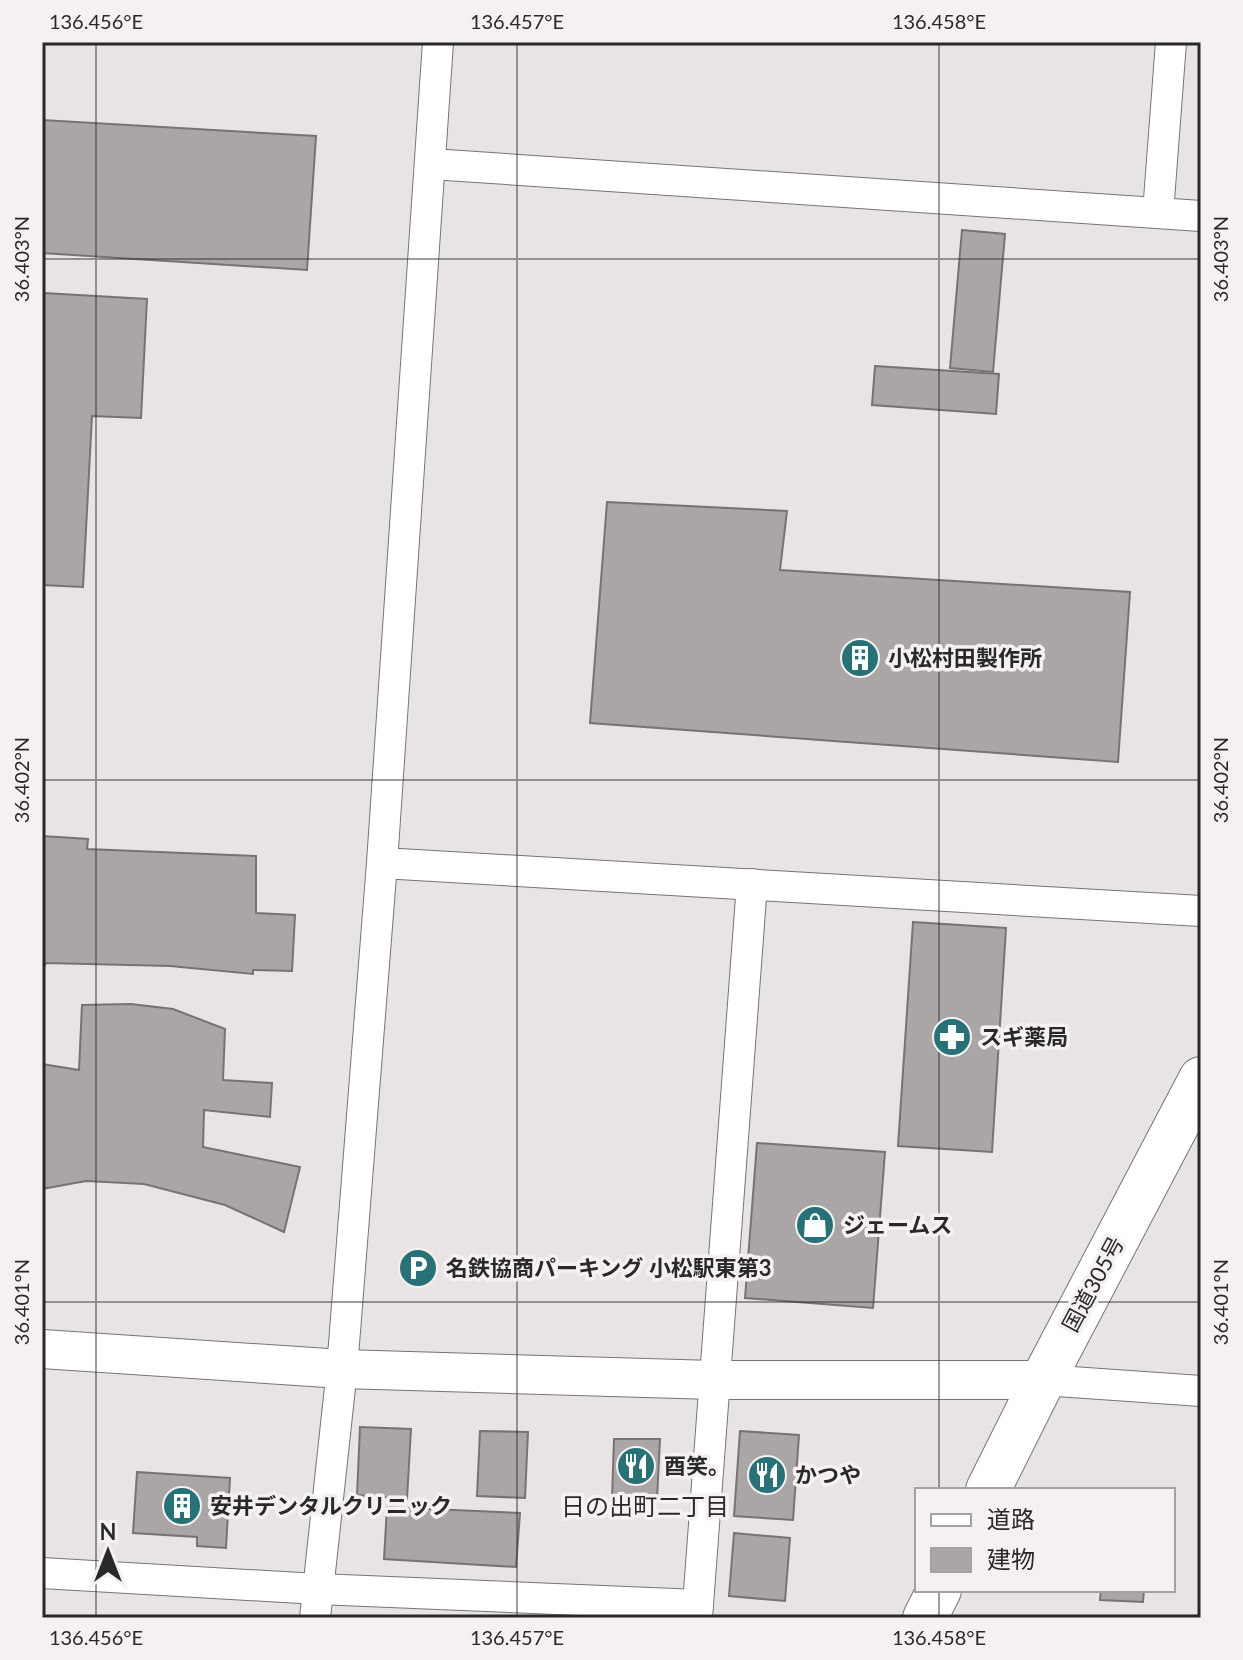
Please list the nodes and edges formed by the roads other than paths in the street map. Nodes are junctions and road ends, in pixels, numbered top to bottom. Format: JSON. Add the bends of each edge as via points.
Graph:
{"nodes":[{"id":1,"x":438,"y":42,"type":"edge"},
{"id":2,"x":1171,"y":42,"type":"edge"},
{"id":3,"x":431,"y":164,"type":"junction"},
{"id":4,"x":1158,"y":213,"type":"junction"},
{"id":5,"x":1201,"y":216,"type":"edge"},
{"id":6,"x":382,"y":863,"type":"junction"},
{"id":7,"x":752,"y":884,"type":"junction"},
{"id":8,"x":1201,"y":911,"type":"edge"},
{"id":9,"x":1201,"y":1079,"type":"edge"},
{"id":10,"x":42,"y":1349,"type":"edge"},
{"id":11,"x":342,"y":1369,"type":"junction"},
{"id":12,"x":714,"y":1380,"type":"junction"},
{"id":13,"x":1043,"y":1380,"type":"junction"},
{"id":14,"x":1201,"y":1391,"type":"edge"},
{"id":15,"x":989,"y":1488,"type":"edge"},
{"id":16,"x":42,"y":1573,"type":"edge"},
{"id":17,"x":938,"y":1592,"type":"edge"},
{"id":18,"x":317,"y":1604,"type":"edge"},
{"id":19,"x":697,"y":1612,"type":"edge"},
{"id":20,"x":925,"y":1618,"type":"edge"}],
"edges":[{"from":1,"to":3,"type":"street"},
{"from":2,"to":4,"type":"street"},
{"from":3,"to":4,"type":"street"},
{"from":3,"to":6,"type":"street"},
{"from":4,"to":5,"type":"street"},
{"from":6,"to":7,"type":"street"},
{"from":6,"to":11,"type":"street"},
{"from":7,"to":8,"type":"street"},
{"from":7,"to":12,"type":"street"},
{"from":9,"to":13,"type":"highway","name":"国道305号"},
{"from":10,"to":11,"type":"street"},
{"from":11,"to":12,"type":"street"},
{"from":11,"to":18,"type":"street"},
{"from":12,"to":13,"type":"street"},
{"from":12,"to":19,"type":"street"},
{"from":13,"to":14,"type":"street"},
{"from":13,"to":15,"type":"highway","name":"国道305号"},
{"from":16,"to":18,"type":"street"},
{"from":17,"to":20,"type":"highway"},
{"from":18,"to":19,"type":"street"}]}
